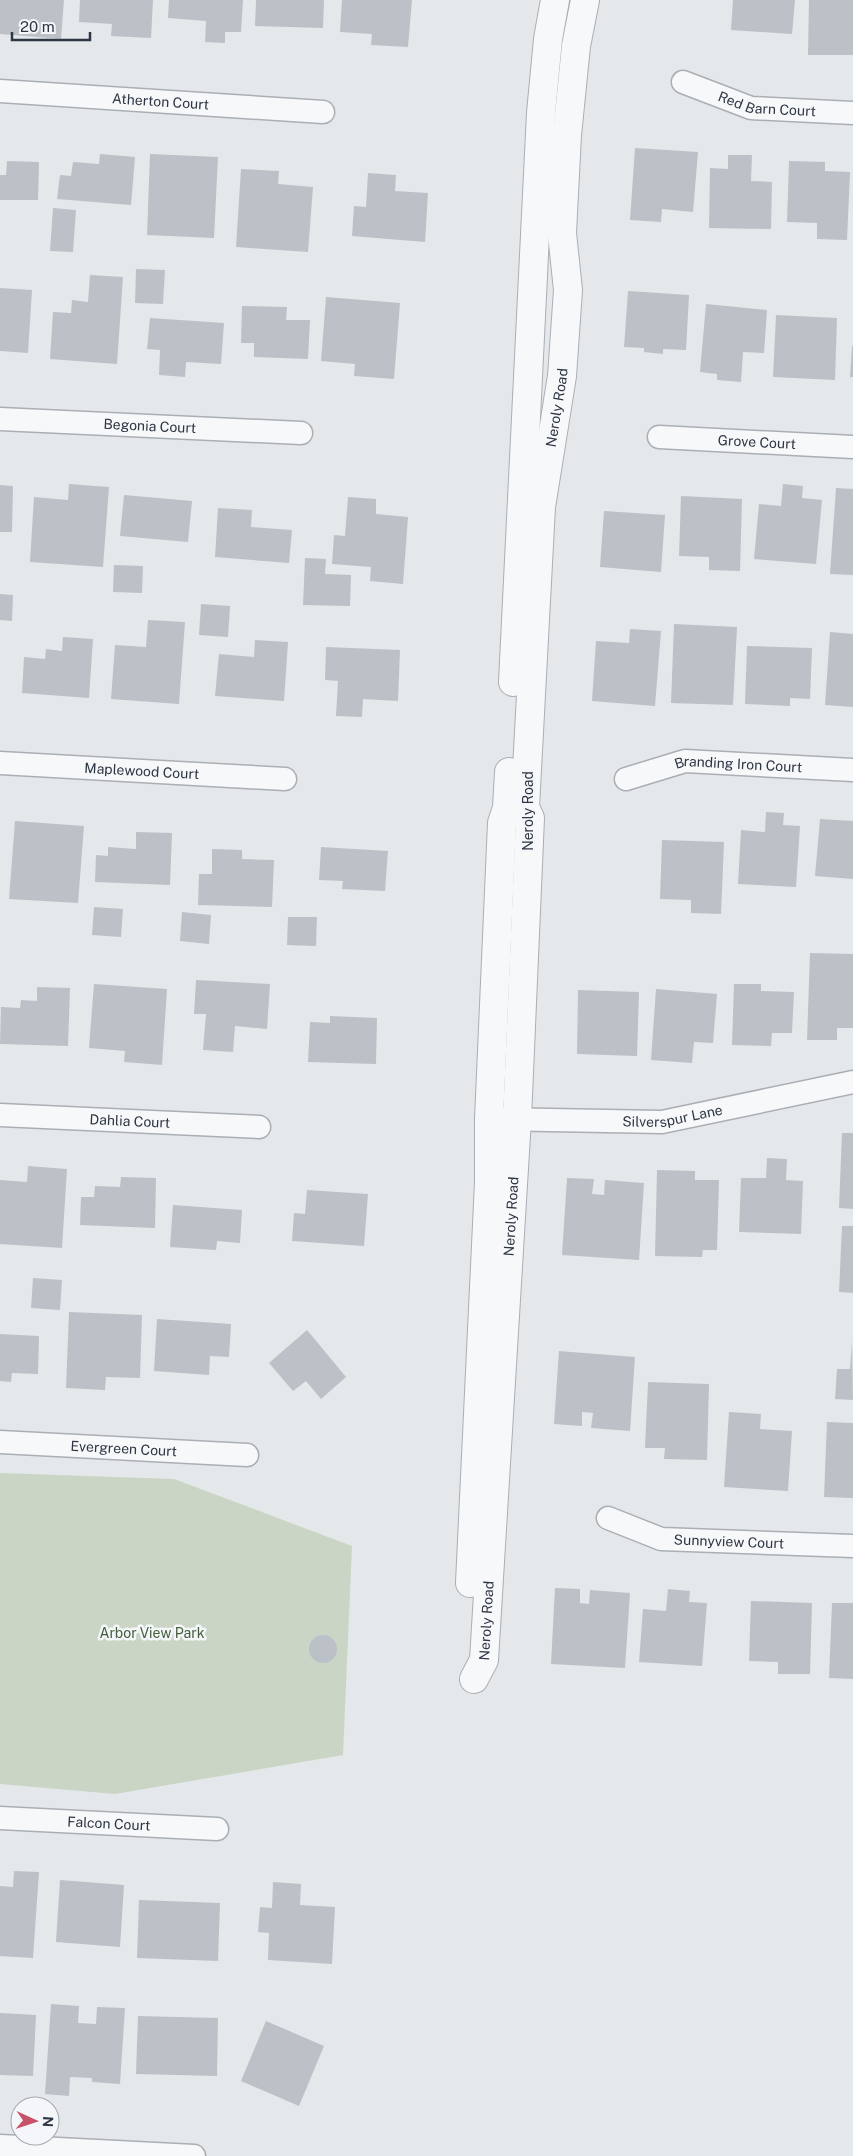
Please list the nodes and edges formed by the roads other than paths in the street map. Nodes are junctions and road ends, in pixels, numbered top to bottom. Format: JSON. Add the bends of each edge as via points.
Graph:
{"nodes":[{"id":1,"x":555,"y":0,"type":"edge"},
{"id":2,"x":585,"y":0,"type":"edge"},
{"id":3,"x":683,"y":82,"type":"dead end"},
{"id":4,"x":0,"y":91,"type":"edge"},
{"id":5,"x":323,"y":112,"type":"dead end"},
{"id":6,"x":853,"y":113,"type":"edge"},
{"id":7,"x":0,"y":419,"type":"edge"},
{"id":8,"x":301,"y":433,"type":"dead end"},
{"id":9,"x":659,"y":438,"type":"dead end"},
{"id":10,"x":853,"y":447,"type":"edge"},
{"id":11,"x":0,"y":763,"type":"edge"},
{"id":12,"x":853,"y":770,"type":"edge"},
{"id":13,"x":285,"y":779,"type":"dead end"},
{"id":14,"x":626,"y":779,"type":"dead end"},
{"id":15,"x":853,"y":1082,"type":"edge"},
{"id":16,"x":0,"y":1115,"type":"edge"},
{"id":17,"x":490,"y":1119,"type":"junction"},
{"id":18,"x":517,"y":1119,"type":"junction"},
{"id":19,"x":259,"y":1127,"type":"dead end"},
{"id":20,"x":0,"y":1442,"type":"edge"},
{"id":21,"x":247,"y":1455,"type":"dead end"},
{"id":22,"x":608,"y":1518,"type":"dead end"},
{"id":23,"x":853,"y":1546,"type":"edge"},
{"id":24,"x":0,"y":1818,"type":"edge"},
{"id":25,"x":217,"y":1830,"type":"dead end"},
{"id":26,"x":0,"y":2146,"type":"edge"},
{"id":27,"x":194,"y":2156,"type":"edge"}],
"edges":[{"from":1,"to":17,"type":"street","name":"Neroly Road","via":[[541,113],[507,808],[502,823]]},
{"from":2,"to":18,"type":"street","name":"Neroly Road","via":[[576,46],[567,145],[562,233],[568,290],[562,376],[541,518],[525,807],[530,818]]},
{"from":3,"to":6,"type":"street","name":"Red Barn Court","via":[[751,108]]},
{"from":4,"to":5,"type":"street","name":"Atherton Court"},
{"from":7,"to":8,"type":"street","name":"Begonia Court"},
{"from":9,"to":10,"type":"street","name":"Grove Court"},
{"from":11,"to":13,"type":"street","name":"Maplewood Court"},
{"from":12,"to":14,"type":"street","name":"Branding Iron Court","via":[[685,762]]},
{"from":15,"to":18,"type":"street","name":"Silverspur Lane","via":[[662,1122]]},
{"from":16,"to":19,"type":"street","name":"Dahlia Court"},
{"from":17,"to":18,"type":"street","name":"Silverspur Lane"},
{"from":17,"to":18,"type":"street","name":"Neroly Road","via":[[466,1659],[474,1679],[484,1660]]},
{"from":20,"to":21,"type":"street","name":"Evergreen Court"},
{"from":22,"to":23,"type":"street","name":"Sunnyview Court","via":[[661,1539]]},
{"from":24,"to":25,"type":"street","name":"Falcon Court"},
{"from":26,"to":27,"type":"street"}]}
